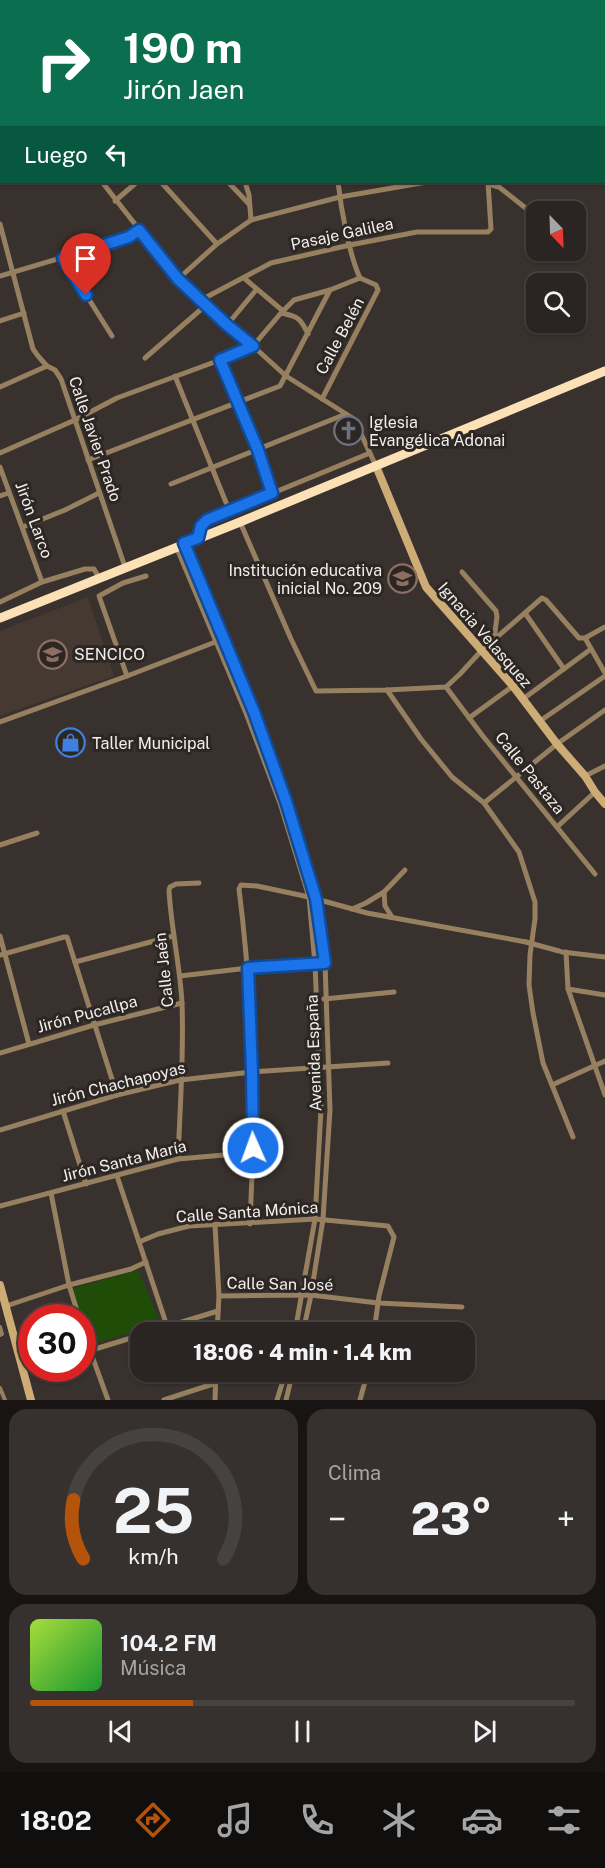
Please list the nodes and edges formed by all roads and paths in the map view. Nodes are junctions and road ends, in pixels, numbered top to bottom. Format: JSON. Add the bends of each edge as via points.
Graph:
{"nodes":[{"id":1,"x":103,"y":183,"type":"edge"},
{"id":2,"x":136,"y":183,"type":"edge"},
{"id":3,"x":162,"y":183,"type":"edge"},
{"id":4,"x":229,"y":183,"type":"edge"},
{"id":5,"x":245,"y":183,"type":"edge"},
{"id":6,"x":338,"y":183,"type":"edge"},
{"id":7,"x":421,"y":183,"type":"edge"},
{"id":8,"x":488,"y":183,"type":"edge"},
{"id":9,"x":339,"y":197,"type":"junction"},
{"id":10,"x":116,"y":201,"type":"junction"},
{"id":11,"x":249,"y":204,"type":"junction"},
{"id":12,"x":526,"y":208,"type":"edge"},
{"id":13,"x":251,"y":220,"type":"junction"},
{"id":14,"x":0,"y":224,"type":"edge"},
{"id":15,"x":139,"y":230,"type":"junction"},
{"id":16,"x":217,"y":244,"type":"junction"},
{"id":17,"x":350,"y":245,"type":"junction"},
{"id":18,"x":63,"y":258,"type":"junction"},
{"id":19,"x":14,"y":273,"type":"junction"},
{"id":20,"x":0,"y":276,"type":"edge"},
{"id":21,"x":244,"y":278,"type":"junction"},
{"id":22,"x":360,"y":278,"type":"junction"},
{"id":23,"x":178,"y":279,"type":"junction"},
{"id":24,"x":256,"y":290,"type":"junction"},
{"id":25,"x":330,"y":290,"type":"junction"},
{"id":26,"x":204,"y":303,"type":"junction"},
{"id":27,"x":282,"y":312,"type":"junction"},
{"id":28,"x":24,"y":313,"type":"junction"},
{"id":29,"x":0,"y":321,"type":"edge"},
{"id":30,"x":227,"y":325,"type":"junction"},
{"id":31,"x":308,"y":334,"type":"junction"},
{"id":32,"x":112,"y":336,"type":"dead end"},
{"id":33,"x":253,"y":346,"type":"junction"},
{"id":34,"x":145,"y":358,"type":"dead end"},
{"id":35,"x":220,"y":360,"type":"junction"},
{"id":36,"x":47,"y":366,"type":"junction"},
{"id":37,"x":605,"y":371,"type":"edge"},
{"id":38,"x":175,"y":376,"type":"junction"},
{"id":39,"x":286,"y":376,"type":"junction"},
{"id":40,"x":0,"y":387,"type":"edge"},
{"id":41,"x":322,"y":399,"type":"junction"},
{"id":42,"x":238,"y":404,"type":"junction"},
{"id":43,"x":346,"y":414,"type":"junction"},
{"id":44,"x":75,"y":420,"type":"junction"},
{"id":45,"x":192,"y":421,"type":"junction"},
{"id":46,"x":258,"y":450,"type":"junction"},
{"id":47,"x":0,"y":453,"type":"edge"},
{"id":48,"x":370,"y":453,"type":"junction"},
{"id":49,"x":88,"y":460,"type":"junction"},
{"id":50,"x":376,"y":466,"type":"junction"},
{"id":51,"x":0,"y":467,"type":"edge"},
{"id":52,"x":211,"y":467,"type":"junction"},
{"id":53,"x":171,"y":484,"type":"dead end"},
{"id":54,"x":9,"y":493,"type":"junction"},
{"id":55,"x":99,"y":493,"type":"junction"},
{"id":56,"x":272,"y":493,"type":"junction"},
{"id":57,"x":0,"y":496,"type":"edge"},
{"id":58,"x":229,"y":510,"type":"junction"},
{"id":59,"x":240,"y":522,"type":"junction"},
{"id":60,"x":23,"y":527,"type":"junction"},
{"id":61,"x":198,"y":538,"type":"junction"},
{"id":62,"x":181,"y":544,"type":"junction"},
{"id":63,"x":121,"y":569,"type":"junction"},
{"id":64,"x":462,"y":572,"type":"dead end"},
{"id":65,"x":146,"y":576,"type":"dead end"},
{"id":66,"x":99,"y":578,"type":"junction"},
{"id":67,"x":42,"y":582,"type":"junction"},
{"id":68,"x":123,"y":583,"type":"junction"},
{"id":69,"x":0,"y":602,"type":"edge"},
{"id":70,"x":525,"y":613,"type":"junction"},
{"id":71,"x":0,"y":618,"type":"edge"},
{"id":72,"x":605,"y":627,"type":"edge"},
{"id":73,"x":224,"y":638,"type":"junction"},
{"id":74,"x":585,"y":638,"type":"junction"},
{"id":75,"x":494,"y":639,"type":"junction"},
{"id":76,"x":216,"y":641,"type":"junction"},
{"id":77,"x":591,"y":649,"type":"junction"},
{"id":78,"x":482,"y":650,"type":"junction"},
{"id":79,"x":564,"y":669,"type":"junction"},
{"id":80,"x":605,"y":674,"type":"edge"},
{"id":81,"x":127,"y":676,"type":"junction"},
{"id":82,"x":513,"y":686,"type":"junction"},
{"id":83,"x":446,"y":687,"type":"junction"},
{"id":84,"x":387,"y":690,"type":"junction"},
{"id":85,"x":523,"y":699,"type":"junction"},
{"id":86,"x":605,"y":710,"type":"edge"},
{"id":87,"x":469,"y":718,"type":"junction"},
{"id":88,"x":540,"y":721,"type":"junction"},
{"id":89,"x":0,"y":722,"type":"edge"},
{"id":90,"x":557,"y":744,"type":"junction"},
{"id":91,"x":605,"y":766,"type":"edge"},
{"id":92,"x":585,"y":776,"type":"junction"},
{"id":93,"x":516,"y":777,"type":"junction"},
{"id":94,"x":595,"y":792,"type":"junction"},
{"id":95,"x":484,"y":803,"type":"junction"},
{"id":96,"x":605,"y":804,"type":"edge"},
{"id":97,"x":557,"y":827,"type":"junction"},
{"id":98,"x":36,"y":833,"type":"dead end"},
{"id":99,"x":0,"y":845,"type":"edge"},
{"id":100,"x":405,"y":870,"type":"dead end"},
{"id":101,"x":595,"y":874,"type":"dead end"},
{"id":102,"x":199,"y":883,"type":"dead end"},
{"id":103,"x":384,"y":892,"type":"junction"},
{"id":104,"x":309,"y":897,"type":"junction"},
{"id":105,"x":316,"y":899,"type":"junction"},
{"id":106,"x":352,"y":909,"type":"junction"},
{"id":107,"x":392,"y":917,"type":"junction"},
{"id":108,"x":0,"y":936,"type":"edge"},
{"id":109,"x":173,"y":936,"type":"junction"},
{"id":110,"x":566,"y":952,"type":"junction"},
{"id":111,"x":2,"y":955,"type":"edge"},
{"id":112,"x":605,"y":957,"type":"edge"},
{"id":113,"x":75,"y":962,"type":"junction"},
{"id":114,"x":325,"y":963,"type":"junction"},
{"id":115,"x":315,"y":964,"type":"junction"},
{"id":116,"x":248,"y":968,"type":"junction"},
{"id":117,"x":180,"y":976,"type":"junction"},
{"id":118,"x":568,"y":989,"type":"junction"},
{"id":119,"x":394,"y":992,"type":"dead end"},
{"id":120,"x":605,"y":995,"type":"edge"},
{"id":121,"x":316,"y":998,"type":"junction"},
{"id":122,"x":326,"y":999,"type":"junction"},
{"id":123,"x":182,"y":1002,"type":"junction"},
{"id":124,"x":94,"y":1025,"type":"junction"},
{"id":125,"x":29,"y":1044,"type":"junction"},
{"id":126,"x":0,"y":1053,"type":"edge"},
{"id":127,"x":605,"y":1061,"type":"edge"},
{"id":128,"x":388,"y":1063,"type":"dead end"},
{"id":129,"x":594,"y":1066,"type":"junction"},
{"id":130,"x":320,"y":1068,"type":"junction"},
{"id":131,"x":328,"y":1068,"type":"junction"},
{"id":132,"x":252,"y":1072,"type":"junction"},
{"id":133,"x":180,"y":1080,"type":"junction"},
{"id":134,"x":552,"y":1085,"type":"junction"},
{"id":135,"x":117,"y":1095,"type":"junction"},
{"id":136,"x":605,"y":1095,"type":"edge"},
{"id":137,"x":63,"y":1111,"type":"junction"},
{"id":138,"x":0,"y":1130,"type":"edge"},
{"id":139,"x":573,"y":1137,"type":"dead end"},
{"id":140,"x":178,"y":1159,"type":"junction"},
{"id":141,"x":253,"y":1164,"type":"junction"},
{"id":142,"x":117,"y":1176,"type":"junction"},
{"id":143,"x":86,"y":1184,"type":"junction"},
{"id":144,"x":51,"y":1193,"type":"junction"},
{"id":145,"x":0,"y":1206,"type":"edge"},
{"id":146,"x":315,"y":1219,"type":"junction"},
{"id":147,"x":323,"y":1219,"type":"junction"},
{"id":148,"x":250,"y":1224,"type":"junction"},
{"id":149,"x":215,"y":1225,"type":"junction"},
{"id":150,"x":140,"y":1242,"type":"junction"},
{"id":151,"x":146,"y":1262,"type":"junction"},
{"id":152,"x":0,"y":1285,"type":"edge"},
{"id":153,"x":69,"y":1285,"type":"junction"},
{"id":154,"x":302,"y":1295,"type":"junction"},
{"id":155,"x":311,"y":1295,"type":"junction"},
{"id":156,"x":219,"y":1296,"type":"junction"},
{"id":157,"x":378,"y":1303,"type":"junction"},
{"id":158,"x":75,"y":1304,"type":"edge"},
{"id":159,"x":6,"y":1306,"type":"junction"},
{"id":160,"x":462,"y":1307,"type":"dead end"},
{"id":161,"x":218,"y":1311,"type":"junction"},
{"id":162,"x":166,"y":1322,"type":"edge"},
{"id":163,"x":181,"y":1322,"type":"edge"},
{"id":164,"x":217,"y":1322,"type":"edge"},
{"id":165,"x":297,"y":1322,"type":"edge"},
{"id":166,"x":305,"y":1322,"type":"edge"},
{"id":167,"x":375,"y":1322,"type":"edge"},
{"id":168,"x":0,"y":1327,"type":"edge"},
{"id":169,"x":0,"y":1335,"type":"edge"},
{"id":170,"x":130,"y":1339,"type":"edge"},
{"id":171,"x":18,"y":1341,"type":"edge"},
{"id":172,"x":96,"y":1350,"type":"edge"},
{"id":173,"x":96,"y":1368,"type":"edge"},
{"id":174,"x":29,"y":1382,"type":"edge"},
{"id":175,"x":283,"y":1382,"type":"edge"},
{"id":176,"x":291,"y":1382,"type":"edge"},
{"id":177,"x":365,"y":1382,"type":"edge"},
{"id":178,"x":216,"y":1383,"type":"joint"},
{"id":179,"x":0,"y":1388,"type":"edge"},
{"id":180,"x":5,"y":1400,"type":"edge"},
{"id":181,"x":31,"y":1400,"type":"edge"},
{"id":182,"x":108,"y":1400,"type":"edge"},
{"id":183,"x":164,"y":1400,"type":"edge"},
{"id":184,"x":215,"y":1400,"type":"edge"},
{"id":185,"x":277,"y":1400,"type":"edge"},
{"id":186,"x":286,"y":1400,"type":"edge"},
{"id":187,"x":360,"y":1400,"type":"edge"}],
"edges":[{"from":1,"to":10,"type":"street"},
{"from":2,"to":10,"type":"street"},
{"from":3,"to":16,"type":"street"},
{"from":4,"to":11,"type":"street"},
{"from":5,"to":11,"type":"street"},
{"from":6,"to":9,"type":"street"},
{"from":7,"to":9,"type":"street"},
{"from":8,"to":12,"type":"street"},
{"from":8,"to":17,"type":"street","name":"Pasaje Galilea","via":[[491,229],[486,232],[417,232]]},
{"from":9,"to":13,"type":"street"},
{"from":9,"to":17,"type":"street"},
{"from":10,"to":15,"type":"street"},
{"from":11,"to":13,"type":"street"},
{"from":13,"to":16,"type":"street"},
{"from":14,"to":19,"type":"street","name":"Calle Javier Prado"},
{"from":15,"to":18,"type":"street","via":[[129,237]]},
{"from":15,"to":23,"type":"street"},
{"from":16,"to":23,"type":"street"},
{"from":17,"to":21,"type":"street","name":"Pasaje Galilea","via":[[271,263]]},
{"from":17,"to":22,"type":"street"},
{"from":18,"to":19,"type":"street"},
{"from":18,"to":32,"type":"street"},
{"from":19,"to":20,"type":"street"},
{"from":19,"to":28,"type":"street","name":"Calle Javier Prado"},
{"from":21,"to":24,"type":"street"},
{"from":21,"to":26,"type":"street","name":"Pasaje Galilea"},
{"from":22,"to":25,"type":"street"},
{"from":22,"to":41,"type":"street","name":"Calle Belén","via":[[376,285],[377,294]]},
{"from":23,"to":26,"type":"street"},
{"from":24,"to":27,"type":"street"},
{"from":24,"to":30,"type":"street"},
{"from":25,"to":27,"type":"street","via":[[294,300]]},
{"from":25,"to":31,"type":"street"},
{"from":26,"to":30,"type":"street"},
{"from":26,"to":34,"type":"street","name":"Pasaje Galilea"},
{"from":27,"to":31,"type":"street","via":[[297,317]]},
{"from":27,"to":33,"type":"street"},
{"from":28,"to":29,"type":"street"},
{"from":28,"to":36,"type":"street","name":"Calle Javier Prado","via":[[33,349]]},
{"from":30,"to":33,"type":"street"},
{"from":31,"to":39,"type":"street"},
{"from":33,"to":35,"type":"street"},
{"from":33,"to":39,"type":"street"},
{"from":35,"to":38,"type":"street"},
{"from":35,"to":42,"type":"street"},
{"from":36,"to":40,"type":"street"},
{"from":36,"to":44,"type":"street","name":"Calle Javier Prado","via":[[56,370],[61,379]]},
{"from":37,"to":50,"type":"highway"},
{"from":38,"to":44,"type":"street","via":[[117,398]]},
{"from":38,"to":45,"type":"street"},
{"from":39,"to":41,"type":"street"},
{"from":39,"to":42,"type":"street","via":[[280,386]]},
{"from":41,"to":43,"type":"street"},
{"from":42,"to":45,"type":"street"},
{"from":42,"to":46,"type":"street"},
{"from":43,"to":46,"type":"street"},
{"from":43,"to":48,"type":"street","via":[[358,425]]},
{"from":44,"to":47,"type":"street"},
{"from":44,"to":49,"type":"street","name":"Calle Javier Prado"},
{"from":45,"to":49,"type":"street"},
{"from":45,"to":52,"type":"street"},
{"from":46,"to":52,"type":"street"},
{"from":46,"to":56,"type":"street"},
{"from":48,"to":50,"type":"street"},
{"from":48,"to":56,"type":"street"},
{"from":49,"to":55,"type":"street","name":"Calle Javier Prado"},
{"from":50,"to":59,"type":"highway"},
{"from":50,"to":78,"type":"main road","name":"Ignacia Velasquez","via":[[426,587]]},
{"from":51,"to":54,"type":"street","name":"Jirón Larco"},
{"from":52,"to":53,"type":"street"},
{"from":52,"to":58,"type":"street"},
{"from":54,"to":57,"type":"street"},
{"from":54,"to":60,"type":"street","name":"Jirón Larco"},
{"from":55,"to":60,"type":"street"},
{"from":55,"to":63,"type":"street","name":"Calle Javier Prado"},
{"from":56,"to":58,"type":"street"},
{"from":58,"to":61,"type":"street","via":[[203,523]]},
{"from":59,"to":61,"type":"highway"},
{"from":59,"to":84,"type":"street","via":[[315,690]]},
{"from":60,"to":67,"type":"street","name":"Jirón Larco"},
{"from":61,"to":62,"type":"highway"},
{"from":62,"to":63,"type":"highway"},
{"from":62,"to":73,"type":"street","name":"Avenida España"},
{"from":62,"to":76,"type":"street","name":"Avenida España"},
{"from":63,"to":66,"type":"highway"},
{"from":63,"to":68,"type":"street","name":"Calle Javier Prado"},
{"from":64,"to":75,"type":"street","via":[[496,611]]},
{"from":65,"to":68,"type":"street"},
{"from":66,"to":67,"type":"street","via":[[92,568]]},
{"from":66,"to":71,"type":"highway"},
{"from":67,"to":69,"type":"street"},
{"from":68,"to":81,"type":"street","via":[[99,599]]},
{"from":70,"to":74,"type":"street","via":[[544,599],[579,638]]},
{"from":70,"to":75,"type":"street"},
{"from":70,"to":79,"type":"street"},
{"from":72,"to":74,"type":"street"},
{"from":73,"to":76,"type":"street"},
{"from":73,"to":105,"type":"street","name":"Avenida España","via":[[286,801]]},
{"from":74,"to":77,"type":"street"},
{"from":75,"to":78,"type":"street"},
{"from":76,"to":81,"type":"street"},
{"from":76,"to":104,"type":"street","name":"Avenida España","via":[[280,803]]},
{"from":77,"to":79,"type":"street"},
{"from":77,"to":80,"type":"street"},
{"from":78,"to":82,"type":"main road","name":"Ignacia Velasquez"},
{"from":78,"to":83,"type":"street"},
{"from":79,"to":85,"type":"street"},
{"from":80,"to":88,"type":"street"},
{"from":81,"to":89,"type":"street"},
{"from":82,"to":85,"type":"main road","name":"Ignacia Velasquez"},
{"from":82,"to":87,"type":"street"},
{"from":83,"to":84,"type":"street"},
{"from":83,"to":87,"type":"street","name":"Calle Pastaza"},
{"from":84,"to":95,"type":"street","via":[[452,777]]},
{"from":85,"to":88,"type":"main road","name":"Ignacia Velasquez"},
{"from":86,"to":90,"type":"street"},
{"from":87,"to":93,"type":"street","name":"Calle Pastaza"},
{"from":88,"to":90,"type":"main road","name":"Ignacia Velasquez"},
{"from":90,"to":92,"type":"main road","name":"Ignacia Velasquez"},
{"from":90,"to":93,"type":"street"},
{"from":91,"to":92,"type":"street"},
{"from":92,"to":94,"type":"main road","name":"Ignacia Velasquez"},
{"from":93,"to":95,"type":"street"},
{"from":93,"to":97,"type":"street","name":"Calle Pastaza"},
{"from":94,"to":96,"type":"main road","name":"Ignacia Velasquez"},
{"from":94,"to":97,"type":"street"},
{"from":95,"to":134,"type":"street","via":[[519,852],[535,902],[529,985],[543,1063]]},
{"from":97,"to":101,"type":"street","name":"Calle Pastaza"},
{"from":98,"to":99,"type":"street"},
{"from":100,"to":103,"type":"street"},
{"from":102,"to":109,"type":"street","name":"Calle Jaén","via":[[170,887]]},
{"from":103,"to":106,"type":"street"},
{"from":103,"to":107,"type":"street","via":[[385,906]]},
{"from":104,"to":105,"type":"street"},
{"from":104,"to":115,"type":"street","name":"Avenida España"},
{"from":104,"to":116,"type":"street","via":[[242,884],[239,889]]},
{"from":105,"to":106,"type":"street"},
{"from":105,"to":114,"type":"street","name":"Avenida España"},
{"from":106,"to":107,"type":"street"},
{"from":107,"to":110,"type":"street","bridge":true},
{"from":108,"to":111,"type":"street"},
{"from":109,"to":113,"type":"street"},
{"from":109,"to":117,"type":"street","name":"Calle Jaén"},
{"from":110,"to":112,"type":"street"},
{"from":110,"to":118,"type":"street"},
{"from":111,"to":113,"type":"street","via":[[66,936]]},
{"from":111,"to":125,"type":"street"},
{"from":113,"to":124,"type":"street"},
{"from":114,"to":115,"type":"street"},
{"from":114,"to":122,"type":"street","name":"Avenida España"},
{"from":115,"to":116,"type":"street"},
{"from":115,"to":121,"type":"street","name":"Avenida España"},
{"from":116,"to":117,"type":"street"},
{"from":116,"to":132,"type":"street"},
{"from":117,"to":123,"type":"street","name":"Calle Jaén"},
{"from":118,"to":120,"type":"street"},
{"from":118,"to":129,"type":"street"},
{"from":119,"to":122,"type":"street"},
{"from":121,"to":122,"type":"street"},
{"from":121,"to":130,"type":"street","name":"Avenida España"},
{"from":122,"to":131,"type":"street","name":"Avenida España"},
{"from":123,"to":124,"type":"street","name":"Jirón Pucallpa"},
{"from":123,"to":133,"type":"street","name":"Calle Jaén"},
{"from":124,"to":125,"type":"street","name":"Jirón Pucallpa"},
{"from":124,"to":135,"type":"street"},
{"from":125,"to":126,"type":"street","name":"Jirón Pucallpa"},
{"from":127,"to":129,"type":"street"},
{"from":128,"to":131,"type":"street","name":"Jirón Chachapoyas"},
{"from":129,"to":134,"type":"street"},
{"from":129,"to":136,"type":"street"},
{"from":130,"to":131,"type":"street","name":"Jirón Chachapoyas"},
{"from":130,"to":132,"type":"street","name":"Jirón Chachapoyas"},
{"from":130,"to":146,"type":"street","name":"Avenida España"},
{"from":131,"to":147,"type":"street","name":"Avenida España","via":[[330,1110]]},
{"from":132,"to":133,"type":"street","name":"Jirón Chachapoyas"},
{"from":132,"to":141,"type":"street"},
{"from":133,"to":135,"type":"street","name":"Jirón Chachapoyas"},
{"from":133,"to":140,"type":"street","name":"Calle Jaén"},
{"from":134,"to":139,"type":"street"},
{"from":135,"to":137,"type":"street","name":"Jirón Chachapoyas"},
{"from":137,"to":138,"type":"street","name":"Jirón Chachapoyas"},
{"from":137,"to":143,"type":"street"},
{"from":140,"to":141,"type":"street","name":"Jirón Santa María","via":[[224,1155]]},
{"from":140,"to":142,"type":"street","name":"Jirón Santa María"},
{"from":141,"to":148,"type":"street"},
{"from":142,"to":143,"type":"street","name":"Jirón Santa María"},
{"from":142,"to":150,"type":"street"},
{"from":143,"to":144,"type":"street","name":"Jirón Santa María"},
{"from":144,"to":145,"type":"street","name":"Jirón Santa María"},
{"from":144,"to":153,"type":"street"},
{"from":146,"to":147,"type":"street","name":"Calle Santa Mónica"},
{"from":146,"to":148,"type":"street","name":"Calle Santa Mónica"},
{"from":146,"to":154,"type":"street","name":"Avenida España"},
{"from":147,"to":155,"type":"street","name":"Avenida España"},
{"from":147,"to":157,"type":"street","name":"Calle Santa Mónica","via":[[388,1226],[392,1231],[394,1237]]},
{"from":148,"to":149,"type":"street","name":"Calle Santa Mónica"},
{"from":149,"to":150,"type":"street","name":"Calle Santa Mónica","via":[[189,1226]]},
{"from":149,"to":156,"type":"street"},
{"from":150,"to":151,"type":"street"},
{"from":151,"to":153,"type":"street"},
{"from":151,"to":162,"type":"street"},
{"from":152,"to":159,"type":"main road"},
{"from":153,"to":158,"type":"street"},
{"from":153,"to":159,"type":"street"},
{"from":154,"to":155,"type":"street","name":"Calle San José"},
{"from":154,"to":156,"type":"street","name":"Calle San José"},
{"from":154,"to":165,"type":"street","name":"Avenida España"},
{"from":155,"to":157,"type":"street","name":"Calle San José"},
{"from":155,"to":166,"type":"street","name":"Avenida España"},
{"from":156,"to":161,"type":"street"},
{"from":157,"to":160,"type":"street","name":"Calle San José"},
{"from":157,"to":167,"type":"street"},
{"from":159,"to":171,"type":"main road"},
{"from":161,"to":163,"type":"street"},
{"from":161,"to":164,"type":"street"},
{"from":168,"to":169,"type":"street"},
{"from":170,"to":172,"type":"street"},
{"from":173,"to":182,"type":"street"},
{"from":174,"to":181,"type":"main road"},
{"from":175,"to":185,"type":"street"},
{"from":176,"to":186,"type":"street"},
{"from":177,"to":187,"type":"street"},
{"from":178,"to":183,"type":"street"},
{"from":178,"to":184,"type":"street"},
{"from":179,"to":180,"type":"street"}]}
